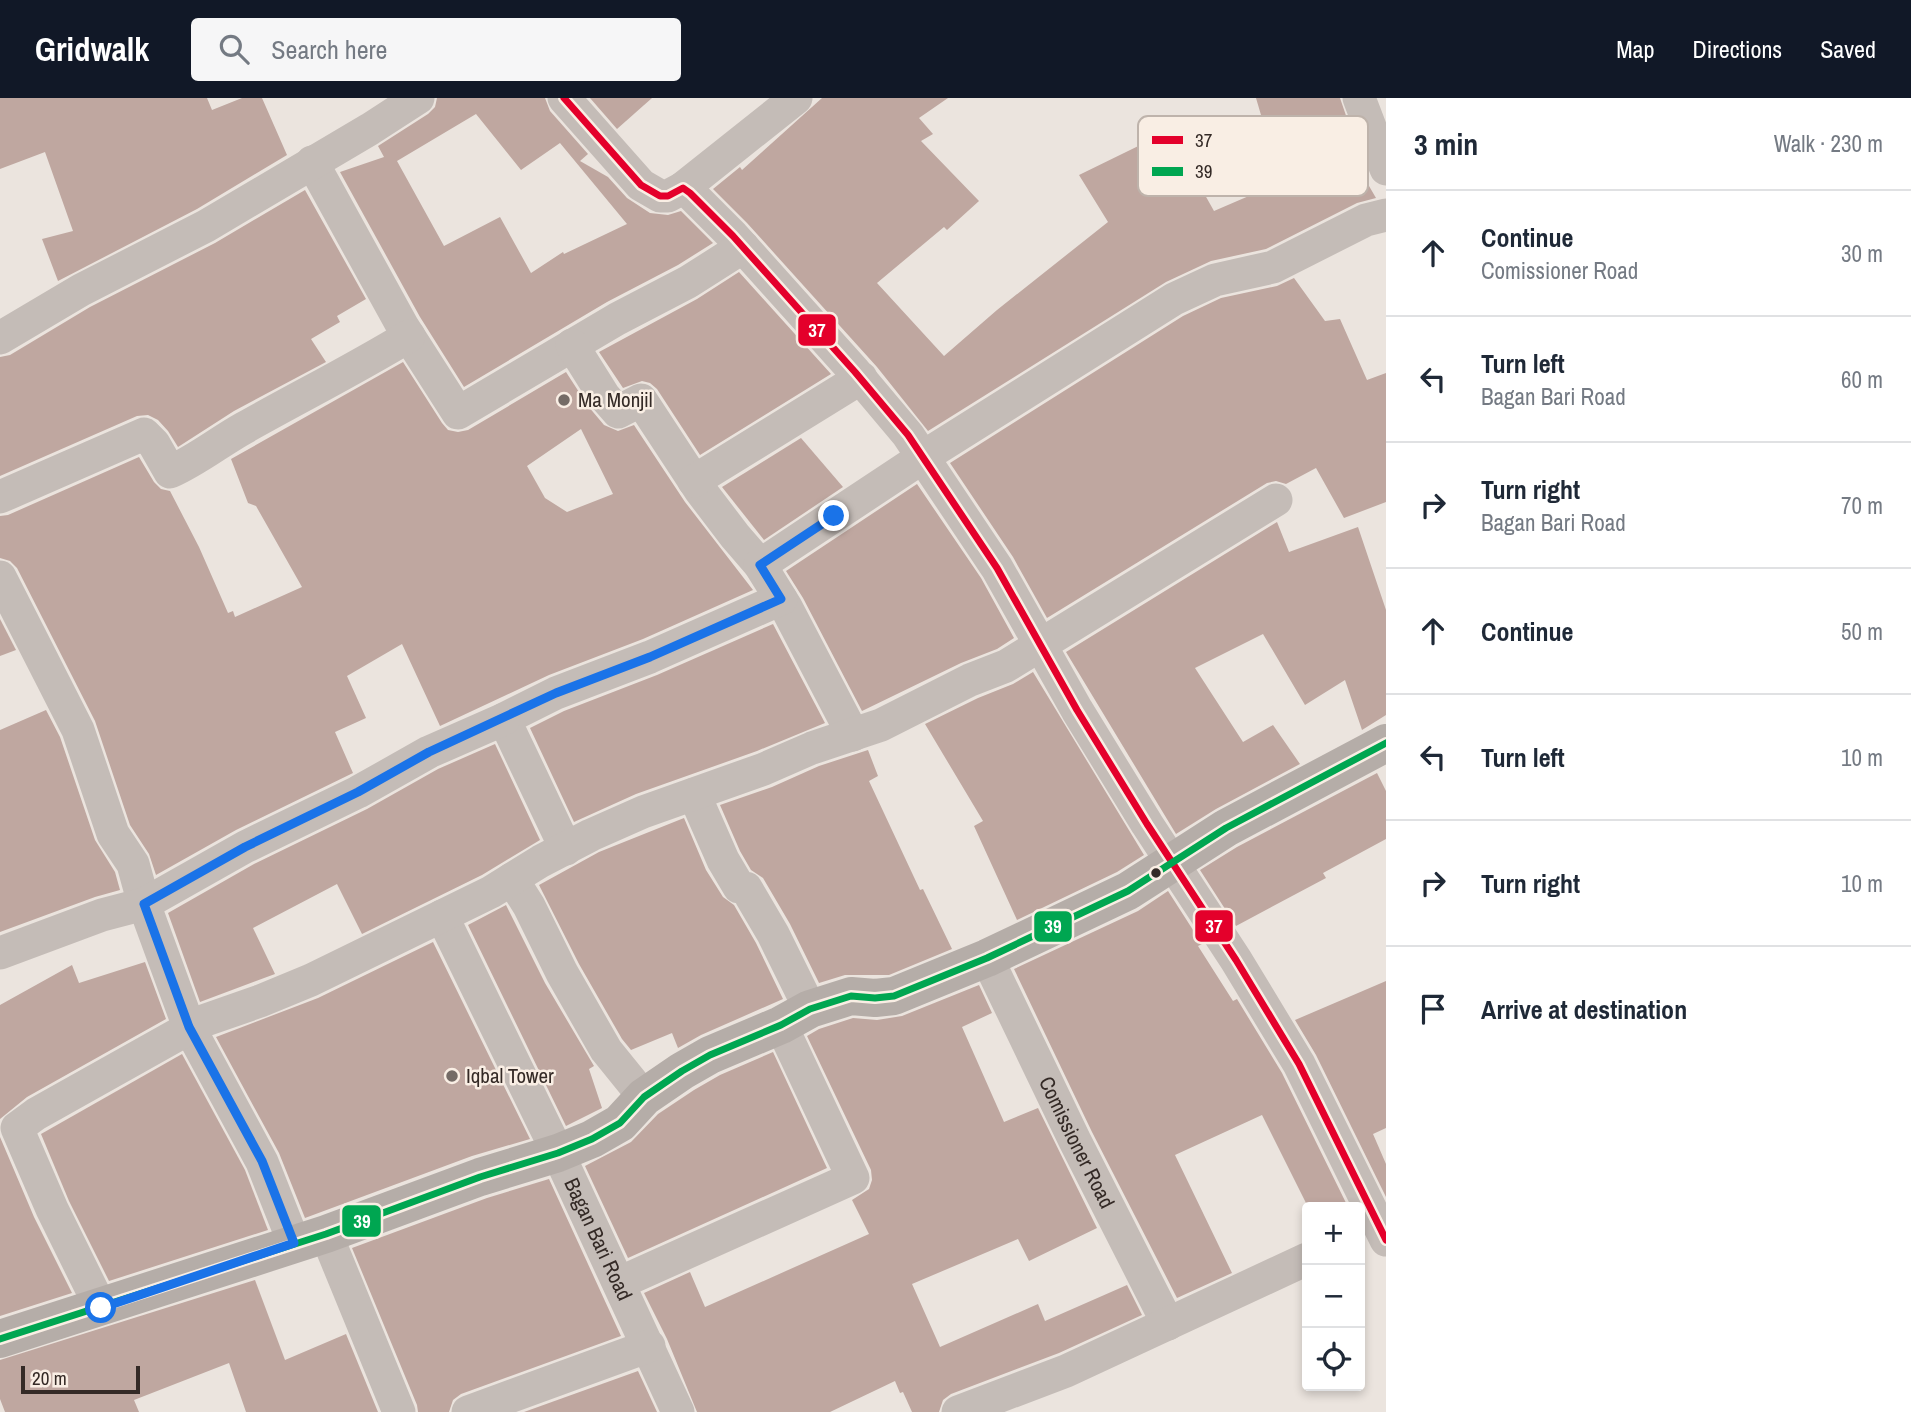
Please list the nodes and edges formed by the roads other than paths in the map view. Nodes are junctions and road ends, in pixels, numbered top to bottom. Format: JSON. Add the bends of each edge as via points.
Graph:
{"nodes":[{"id":1,"x":564,"y":98,"type":"edge"},
{"id":2,"x":796,"y":98,"type":"edge"},
{"id":3,"x":1359,"y":98,"type":"edge"},
{"id":4,"x":405,"y":102,"type":"edge"},
{"id":5,"x":1366,"y":116,"type":"edge"},
{"id":6,"x":1368,"y":122,"type":"edge"},
{"id":7,"x":312,"y":162,"type":"junction"},
{"id":8,"x":1386,"y":169,"type":"edge"},
{"id":9,"x":683,"y":188,"type":"junction"},
{"id":10,"x":1386,"y":215,"type":"edge"},
{"id":11,"x":743,"y":247,"type":"junction"},
{"id":12,"x":409,"y":336,"type":"junction"},
{"id":13,"x":0,"y":338,"type":"edge"},
{"id":14,"x":572,"y":345,"type":"junction"},
{"id":15,"x":861,"y":378,"type":"junction"},
{"id":16,"x":923,"y":457,"type":"junction"},
{"id":17,"x":694,"y":481,"type":"junction"},
{"id":18,"x":0,"y":497,"type":"edge"},
{"id":19,"x":1276,"y":500,"type":"dead end"},
{"id":20,"x":760,"y":565,"type":"junction"},
{"id":21,"x":0,"y":577,"type":"edge"},
{"id":22,"x":781,"y":599,"type":"junction"},
{"id":23,"x":1041,"y":645,"type":"junction"},
{"id":24,"x":504,"y":719,"type":"junction"},
{"id":25,"x":853,"y":735,"type":"junction"},
{"id":26,"x":1386,"y":743,"type":"edge"},
{"id":27,"x":694,"y":794,"type":"junction"},
{"id":28,"x":566,"y":849,"type":"junction"},
{"id":29,"x":1173,"y":863,"type":"junction"},
{"id":30,"x":512,"y":879,"type":"junction"},
{"id":31,"x":144,"y":904,"type":"junction"},
{"id":32,"x":442,"y":916,"type":"junction"},
{"id":33,"x":0,"y":953,"type":"edge"},
{"id":34,"x":987,"y":958,"type":"junction"},
{"id":35,"x":795,"y":1016,"type":"junction"},
{"id":36,"x":189,"y":1027,"type":"junction"},
{"id":37,"x":644,"y":1097,"type":"junction"},
{"id":38,"x":558,"y":1153,"type":"junction"},
{"id":39,"x":1378,"y":1230,"type":"edge"},
{"id":40,"x":310,"y":1238,"type":"junction"},
{"id":41,"x":1302,"y":1261,"type":"edge"},
{"id":42,"x":620,"y":1283,"type":"junction"},
{"id":43,"x":101,"y":1308,"type":"junction"},
{"id":44,"x":1168,"y":1324,"type":"junction"},
{"id":45,"x":0,"y":1339,"type":"edge"},
{"id":46,"x":649,"y":1346,"type":"junction"},
{"id":47,"x":399,"y":1412,"type":"edge"},
{"id":48,"x":468,"y":1412,"type":"edge"},
{"id":49,"x":678,"y":1412,"type":"edge"},
{"id":50,"x":958,"y":1412,"type":"edge"}],
"edges":[{"from":1,"to":9,"type":"street","via":[[641,186],[660,196]]},
{"from":2,"to":9,"type":"street"},
{"from":3,"to":5,"type":"street"},
{"from":4,"to":7,"type":"street"},
{"from":6,"to":8,"type":"street"},
{"from":7,"to":12,"type":"street"},
{"from":7,"to":13,"type":"street"},
{"from":9,"to":11,"type":"street"},
{"from":10,"to":16,"type":"street","via":[[1366,220],[1273,267],[1215,280],[1174,299]]},
{"from":11,"to":14,"type":"street"},
{"from":11,"to":15,"type":"street"},
{"from":12,"to":14,"type":"street","via":[[458,414]]},
{"from":12,"to":18,"type":"street","via":[[170,472],[144,434]]},
{"from":14,"to":17,"type":"street","via":[[618,412],[640,400]]},
{"from":15,"to":16,"type":"street"},
{"from":15,"to":17,"type":"street"},
{"from":16,"to":20,"type":"street"},
{"from":16,"to":23,"type":"street","via":[[997,568]]},
{"from":17,"to":20,"type":"street"},
{"from":19,"to":23,"type":"street"},
{"from":20,"to":22,"type":"street"},
{"from":21,"to":31,"type":"street","via":[[78,730],[113,834],[133,864]]},
{"from":22,"to":24,"type":"street"},
{"from":22,"to":25,"type":"street"},
{"from":23,"to":25,"type":"street","via":[[1006,666]]},
{"from":23,"to":29,"type":"street"},
{"from":24,"to":28,"type":"street"},
{"from":24,"to":31,"type":"street","via":[[429,752]]},
{"from":25,"to":27,"type":"street"},
{"from":26,"to":29,"type":"street","via":[[1226,828]]},
{"from":27,"to":28,"type":"street","via":[[643,812]]},
{"from":27,"to":35,"type":"street","via":[[723,860],[773,934]]},
{"from":28,"to":30,"type":"street"},
{"from":29,"to":34,"type":"street","via":[[1128,891]]},
{"from":29,"to":39,"type":"street","via":[[1299,1064]]},
{"from":30,"to":32,"type":"street"},
{"from":30,"to":37,"type":"street","via":[[607,1050]]},
{"from":31,"to":33,"type":"street"},
{"from":31,"to":36,"type":"street"},
{"from":32,"to":36,"type":"street","via":[[311,980]]},
{"from":32,"to":38,"type":"street","name":"Bagan Bari Road"},
{"from":34,"to":35,"type":"street","via":[[894,996],[851,996]]},
{"from":34,"to":44,"type":"street","name":"Comissioner Road"},
{"from":35,"to":37,"type":"street","via":[[710,1055]]},
{"from":35,"to":42,"type":"street","via":[[853,1178]]},
{"from":36,"to":40,"type":"street"},
{"from":36,"to":43,"type":"street","via":[[17,1128]]},
{"from":37,"to":38,"type":"street","via":[[620,1123]]},
{"from":38,"to":40,"type":"street"},
{"from":38,"to":42,"type":"street","name":"Bagan Bari Road"},
{"from":40,"to":43,"type":"street"},
{"from":40,"to":47,"type":"street"},
{"from":41,"to":44,"type":"street"},
{"from":42,"to":46,"type":"street","name":"Bagan Bari Road"},
{"from":43,"to":45,"type":"street"},
{"from":44,"to":50,"type":"street","via":[[1066,1371]]},
{"from":46,"to":48,"type":"street"},
{"from":46,"to":49,"type":"street","name":"Bagan Bari Road"}]}
